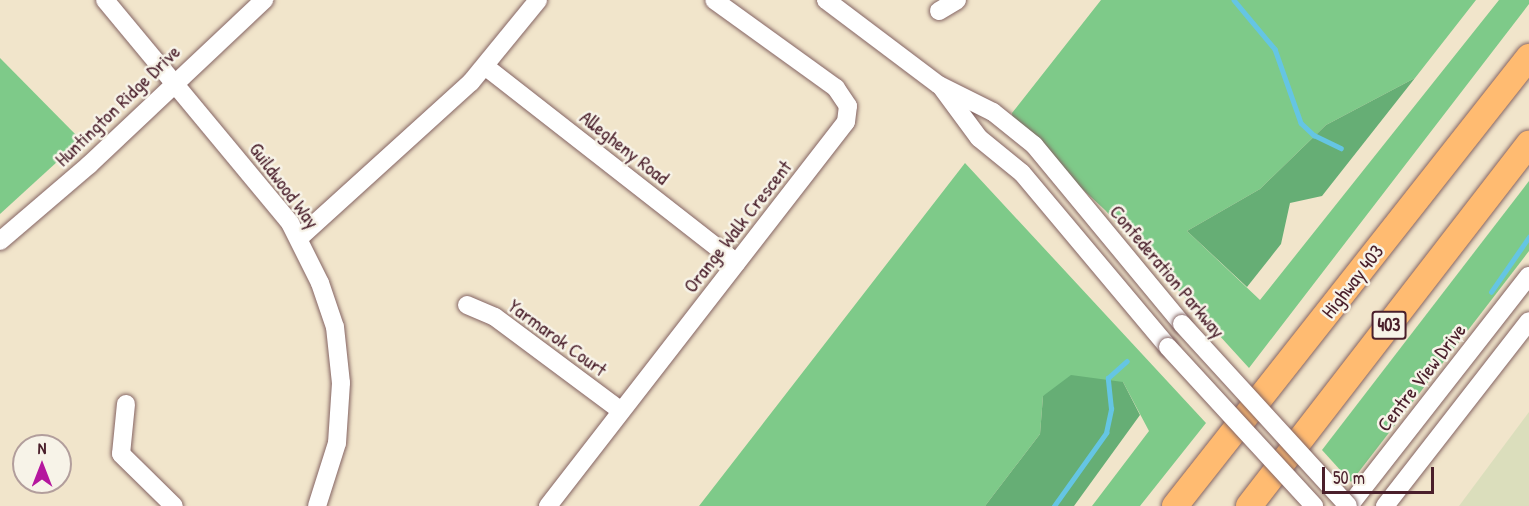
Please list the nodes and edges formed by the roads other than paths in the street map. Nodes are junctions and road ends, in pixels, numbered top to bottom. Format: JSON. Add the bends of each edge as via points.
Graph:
{"nodes":[{"id":1,"x":105,"y":0,"type":"edge"},
{"id":2,"x":264,"y":0,"type":"edge"},
{"id":3,"x":538,"y":0,"type":"edge"},
{"id":4,"x":714,"y":0,"type":"edge"},
{"id":5,"x":826,"y":0,"type":"edge"},
{"id":6,"x":957,"y":0,"type":"edge"},
{"id":7,"x":939,"y":11,"type":"dead end"},
{"id":8,"x":1529,"y":57,"type":"edge"},
{"id":9,"x":486,"y":67,"type":"junction"},
{"id":10,"x":173,"y":82,"type":"junction"},
{"id":11,"x":939,"y":85,"type":"junction"},
{"id":12,"x":1529,"y":144,"type":"edge"},
{"id":13,"x":299,"y":238,"type":"junction"},
{"id":14,"x":0,"y":241,"type":"edge"},
{"id":15,"x":737,"y":263,"type":"junction"},
{"id":16,"x":1529,"y":276,"type":"edge"},
{"id":17,"x":466,"y":305,"type":"dead end"},
{"id":18,"x":1529,"y":321,"type":"edge"},
{"id":19,"x":126,"y":404,"type":"dead end"},
{"id":20,"x":621,"y":411,"type":"junction"},
{"id":21,"x":174,"y":506,"type":"edge"},
{"id":22,"x":317,"y":506,"type":"edge"},
{"id":23,"x":548,"y":506,"type":"edge"},
{"id":24,"x":1175,"y":506,"type":"edge"},
{"id":25,"x":1249,"y":506,"type":"edge"},
{"id":26,"x":1314,"y":506,"type":"edge"},
{"id":27,"x":1349,"y":506,"type":"edge"},
{"id":28,"x":1384,"y":506,"type":"edge"}],
"edges":[{"from":1,"to":10,"type":"street","name":"Guildwood Way"},
{"from":2,"to":10,"type":"street","name":"Huntington Ridge Drive"},
{"from":3,"to":9,"type":"street"},
{"from":4,"to":15,"type":"street","name":"Orange Walk Crescent","via":[[836,88],[848,106],[846,122]]},
{"from":5,"to":11,"type":"street","name":"Confederation Parkway"},
{"from":6,"to":7,"type":"street"},
{"from":8,"to":24,"type":"highway","name":"Highway 403"},
{"from":9,"to":13,"type":"street"},
{"from":9,"to":15,"type":"street","name":"Allegheny Road"},
{"from":10,"to":13,"type":"street","name":"Guildwood Way"},
{"from":10,"to":14,"type":"street","name":"Huntington Ridge Drive","via":[[89,165]]},
{"from":11,"to":26,"type":"street","name":"Confederation Parkway","bridge":true,"via":[[979,138],[1022,173],[1168,347]]},
{"from":11,"to":27,"type":"street","name":"Confederation Parkway","bridge":true,"via":[[993,112],[1034,145],[1182,324]]},
{"from":12,"to":25,"type":"highway","number":"403"},
{"from":13,"to":22,"type":"street","name":"Guildwood Way","via":[[335,327],[341,383],[337,443]]},
{"from":15,"to":20,"type":"street","name":"Orange Walk Crescent"},
{"from":16,"to":27,"type":"street","name":"Centre View Drive"},
{"from":17,"to":20,"type":"street","name":"Yarmarok Court","via":[[495,317]]},
{"from":18,"to":28,"type":"street"},
{"from":19,"to":21,"type":"street","via":[[121,454]]},
{"from":20,"to":23,"type":"street","name":"Orange Walk Crescent"}]}
